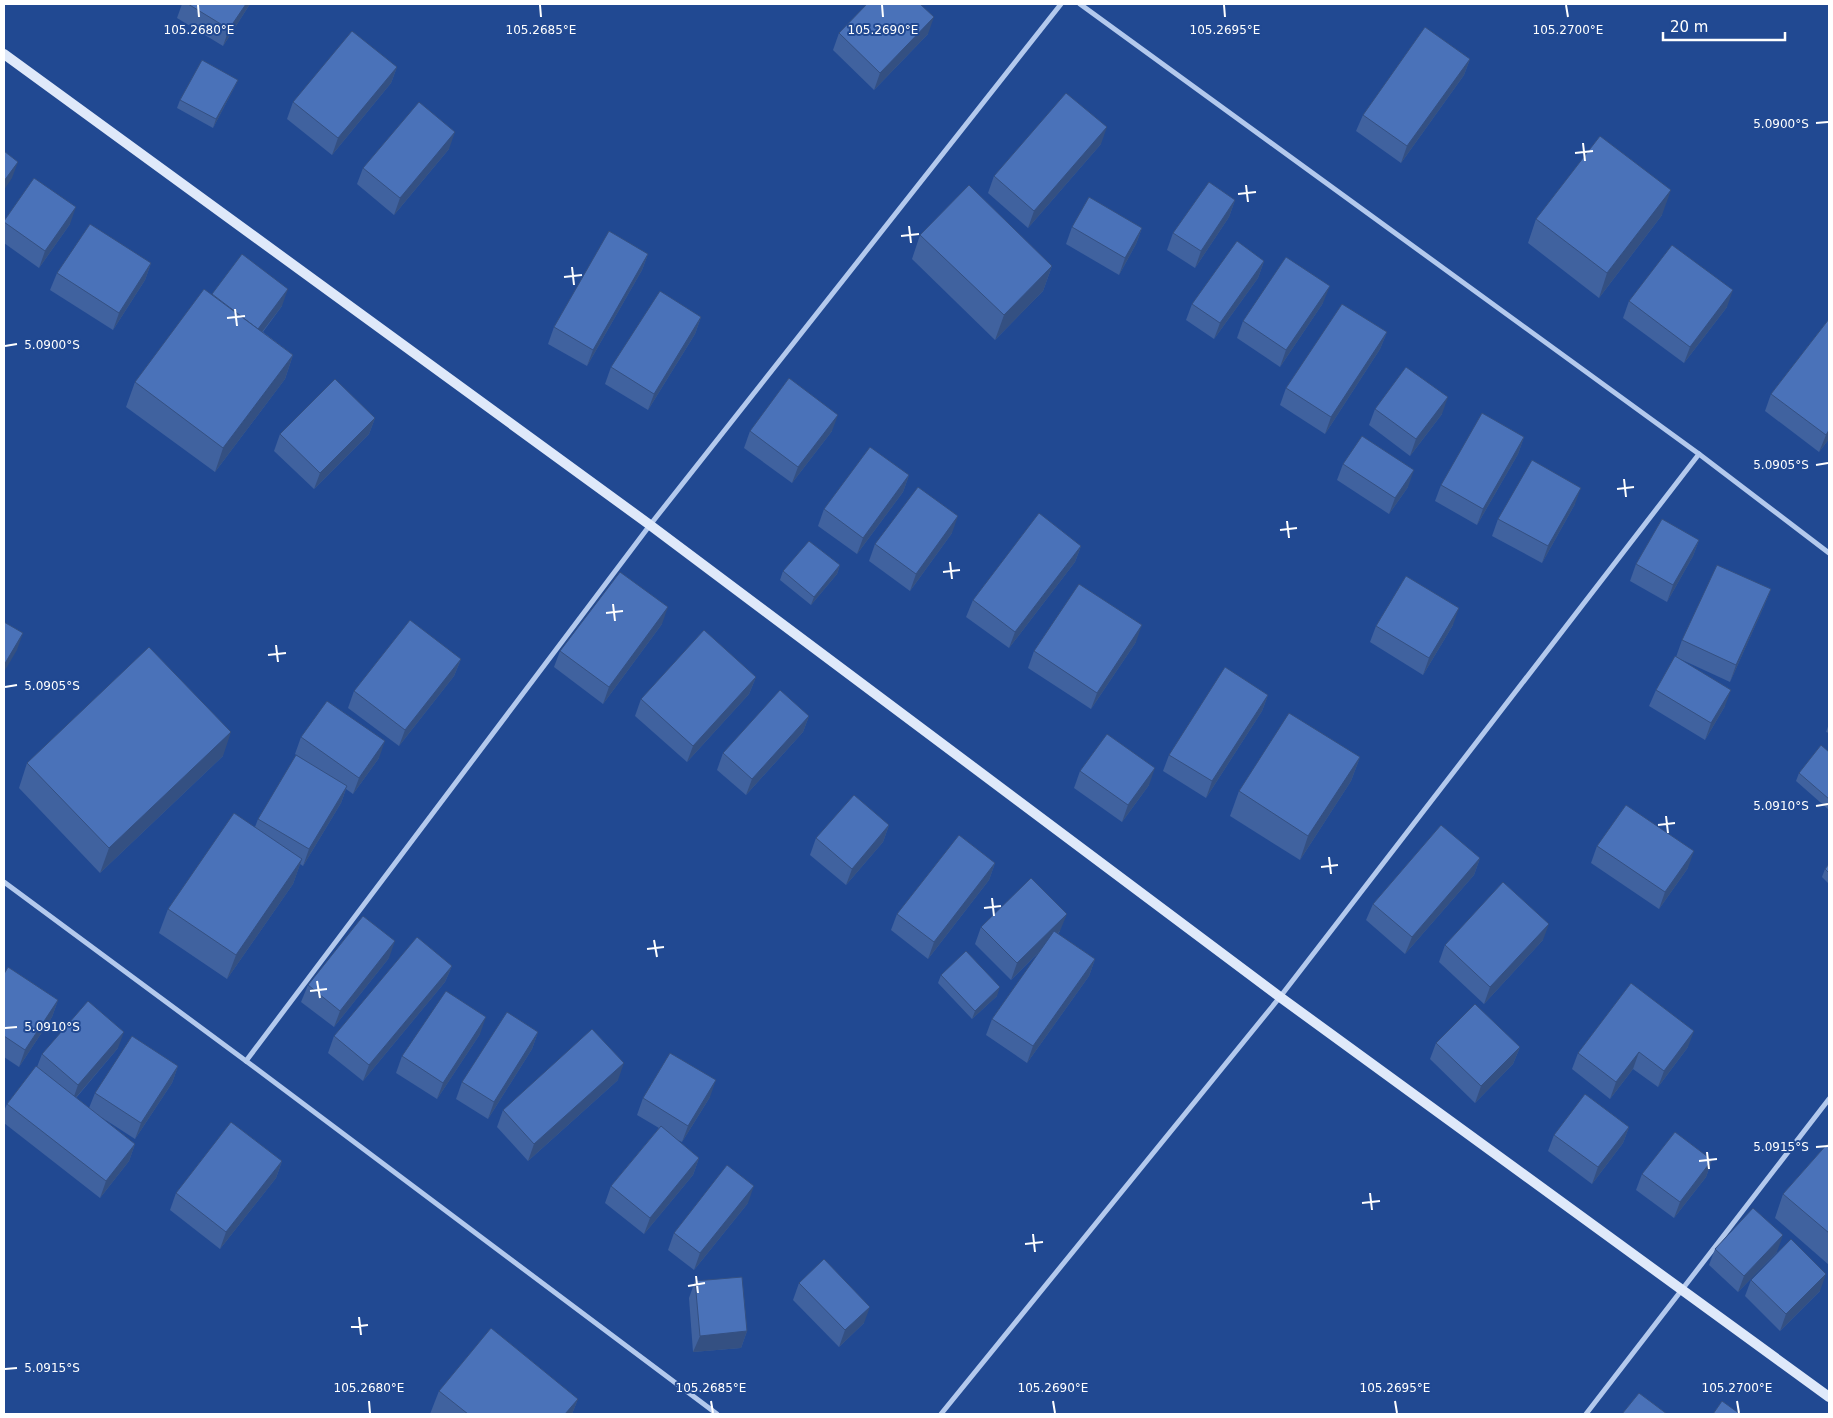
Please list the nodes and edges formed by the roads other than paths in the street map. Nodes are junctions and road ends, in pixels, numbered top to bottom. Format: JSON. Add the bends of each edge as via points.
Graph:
{"nodes":[{"id":1,"x":1061,"y":4,"type":"edge"},
{"id":2,"x":1080,"y":4,"type":"edge"},
{"id":3,"x":4,"y":54,"type":"edge"},
{"id":4,"x":1699,"y":454,"type":"junction"},
{"id":5,"x":650,"y":524,"type":"junction"},
{"id":6,"x":1829,"y":553,"type":"edge"},
{"id":7,"x":4,"y":882,"type":"edge"},
{"id":8,"x":1280,"y":997,"type":"junction"},
{"id":9,"x":246,"y":1061,"type":"junction"},
{"id":10,"x":1829,"y":1099,"type":"edge"},
{"id":11,"x":1681,"y":1288,"type":"junction"},
{"id":12,"x":1829,"y":1398,"type":"edge"},
{"id":13,"x":717,"y":1414,"type":"edge"},
{"id":14,"x":941,"y":1414,"type":"edge"},
{"id":15,"x":1586,"y":1414,"type":"edge"}],
"edges":[{"from":1,"to":5,"type":"street"},
{"from":2,"to":4,"type":"street"},
{"from":3,"to":5,"type":"main road"},
{"from":4,"to":6,"type":"street"},
{"from":4,"to":8,"type":"street"},
{"from":5,"to":8,"type":"main road"},
{"from":5,"to":9,"type":"street"},
{"from":7,"to":9,"type":"street"},
{"from":8,"to":11,"type":"main road"},
{"from":8,"to":14,"type":"street"},
{"from":9,"to":13,"type":"street"},
{"from":10,"to":11,"type":"street"},
{"from":11,"to":12,"type":"main road"},
{"from":11,"to":15,"type":"street"}]}
